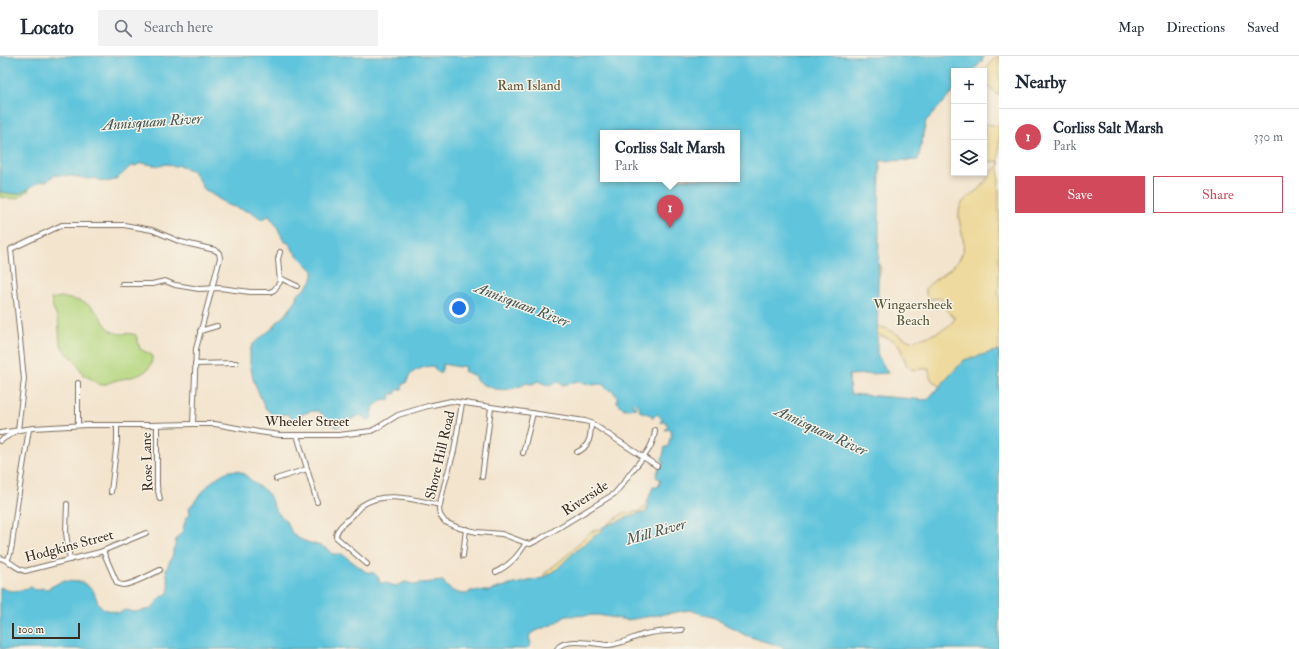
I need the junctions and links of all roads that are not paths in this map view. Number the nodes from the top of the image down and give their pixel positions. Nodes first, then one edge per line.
1 (280, 252) dead end
2 (280, 278) junction
3 (122, 284) dead end
4 (297, 286) dead end
5 (212, 289) junction
6 (217, 326) dead end
7 (200, 331) junction
8 (195, 364) junction
9 (236, 364) dead end
10 (78, 383) dead end
11 (462, 403) junction
12 (490, 408) junction
13 (533, 413) junction
14 (592, 423) junction
15 (193, 424) junction
16 (78, 425) junction
17 (117, 425) junction
18 (157, 425) junction
19 (29, 429) junction
20 (18, 430) junction
21 (655, 430) dead end
22 (0, 433) edge
23 (297, 435) junction
24 (0, 441) edge
25 (577, 452) dead end
26 (523, 453) dead end
27 (644, 457) junction
28 (657, 466) dead end
29 (307, 469) junction
30 (482, 477) dead end
31 (276, 479) dead end
32 (111, 492) dead end
33 (160, 499) dead end
34 (317, 502) dead end
35 (67, 504) dead end
36 (440, 505) junction
37 (466, 529) junction
38 (146, 533) dead end
39 (526, 543) junction
40 (102, 551) junction
41 (463, 556) dead end
42 (0, 558) edge
43 (70, 560) junction
44 (7, 561) junction
45 (367, 564) dead end
46 (160, 570) dead end
47 (496, 572) dead end
48 (682, 630) dead end
49 (607, 647) edge
50 (557, 649) edge

1 - 2 street
2 - 4 street
2 - 5 street
3 - 5 street
5 - 7 street
5 - 20 street
6 - 7 street
7 - 8 street
8 - 9 street
8 - 15 street
10 - 16 street
11 - 12 street, Wheeler Street
11 - 23 street, Wheeler Street
11 - 36 street, Shore Hill Road
12 - 13 street, Wheeler Street
12 - 30 street
13 - 14 street, Wheeler Street
13 - 26 street
14 - 25 street
14 - 27 street, Wheeler Street
15 - 18 street, Wheeler Street
15 - 23 street, Wheeler Street
16 - 17 street, Wheeler Street
16 - 19 street, Wheeler Street
17 - 18 street, Wheeler Street
17 - 32 street
18 - 33 street, Rose Lane
19 - 20 street, Wheeler Street
19 - 44 street
20 - 22 street, Wheeler Street
20 - 24 street
21 - 27 street
23 - 29 street
27 - 28 street, Wheeler Street
27 - 39 street, Riverside
29 - 31 street
29 - 34 street
35 - 43 street
36 - 37 street, Shore Hill Road
36 - 45 street
37 - 39 street, Shore Hill Road
37 - 41 street
38 - 40 street, Hodgkins Street
39 - 47 street
40 - 43 street, Hodgkins Street
40 - 46 street
42 - 44 street, Hodgkins Street
43 - 44 street, Hodgkins Street
48 - 49 street
49 - 50 street

